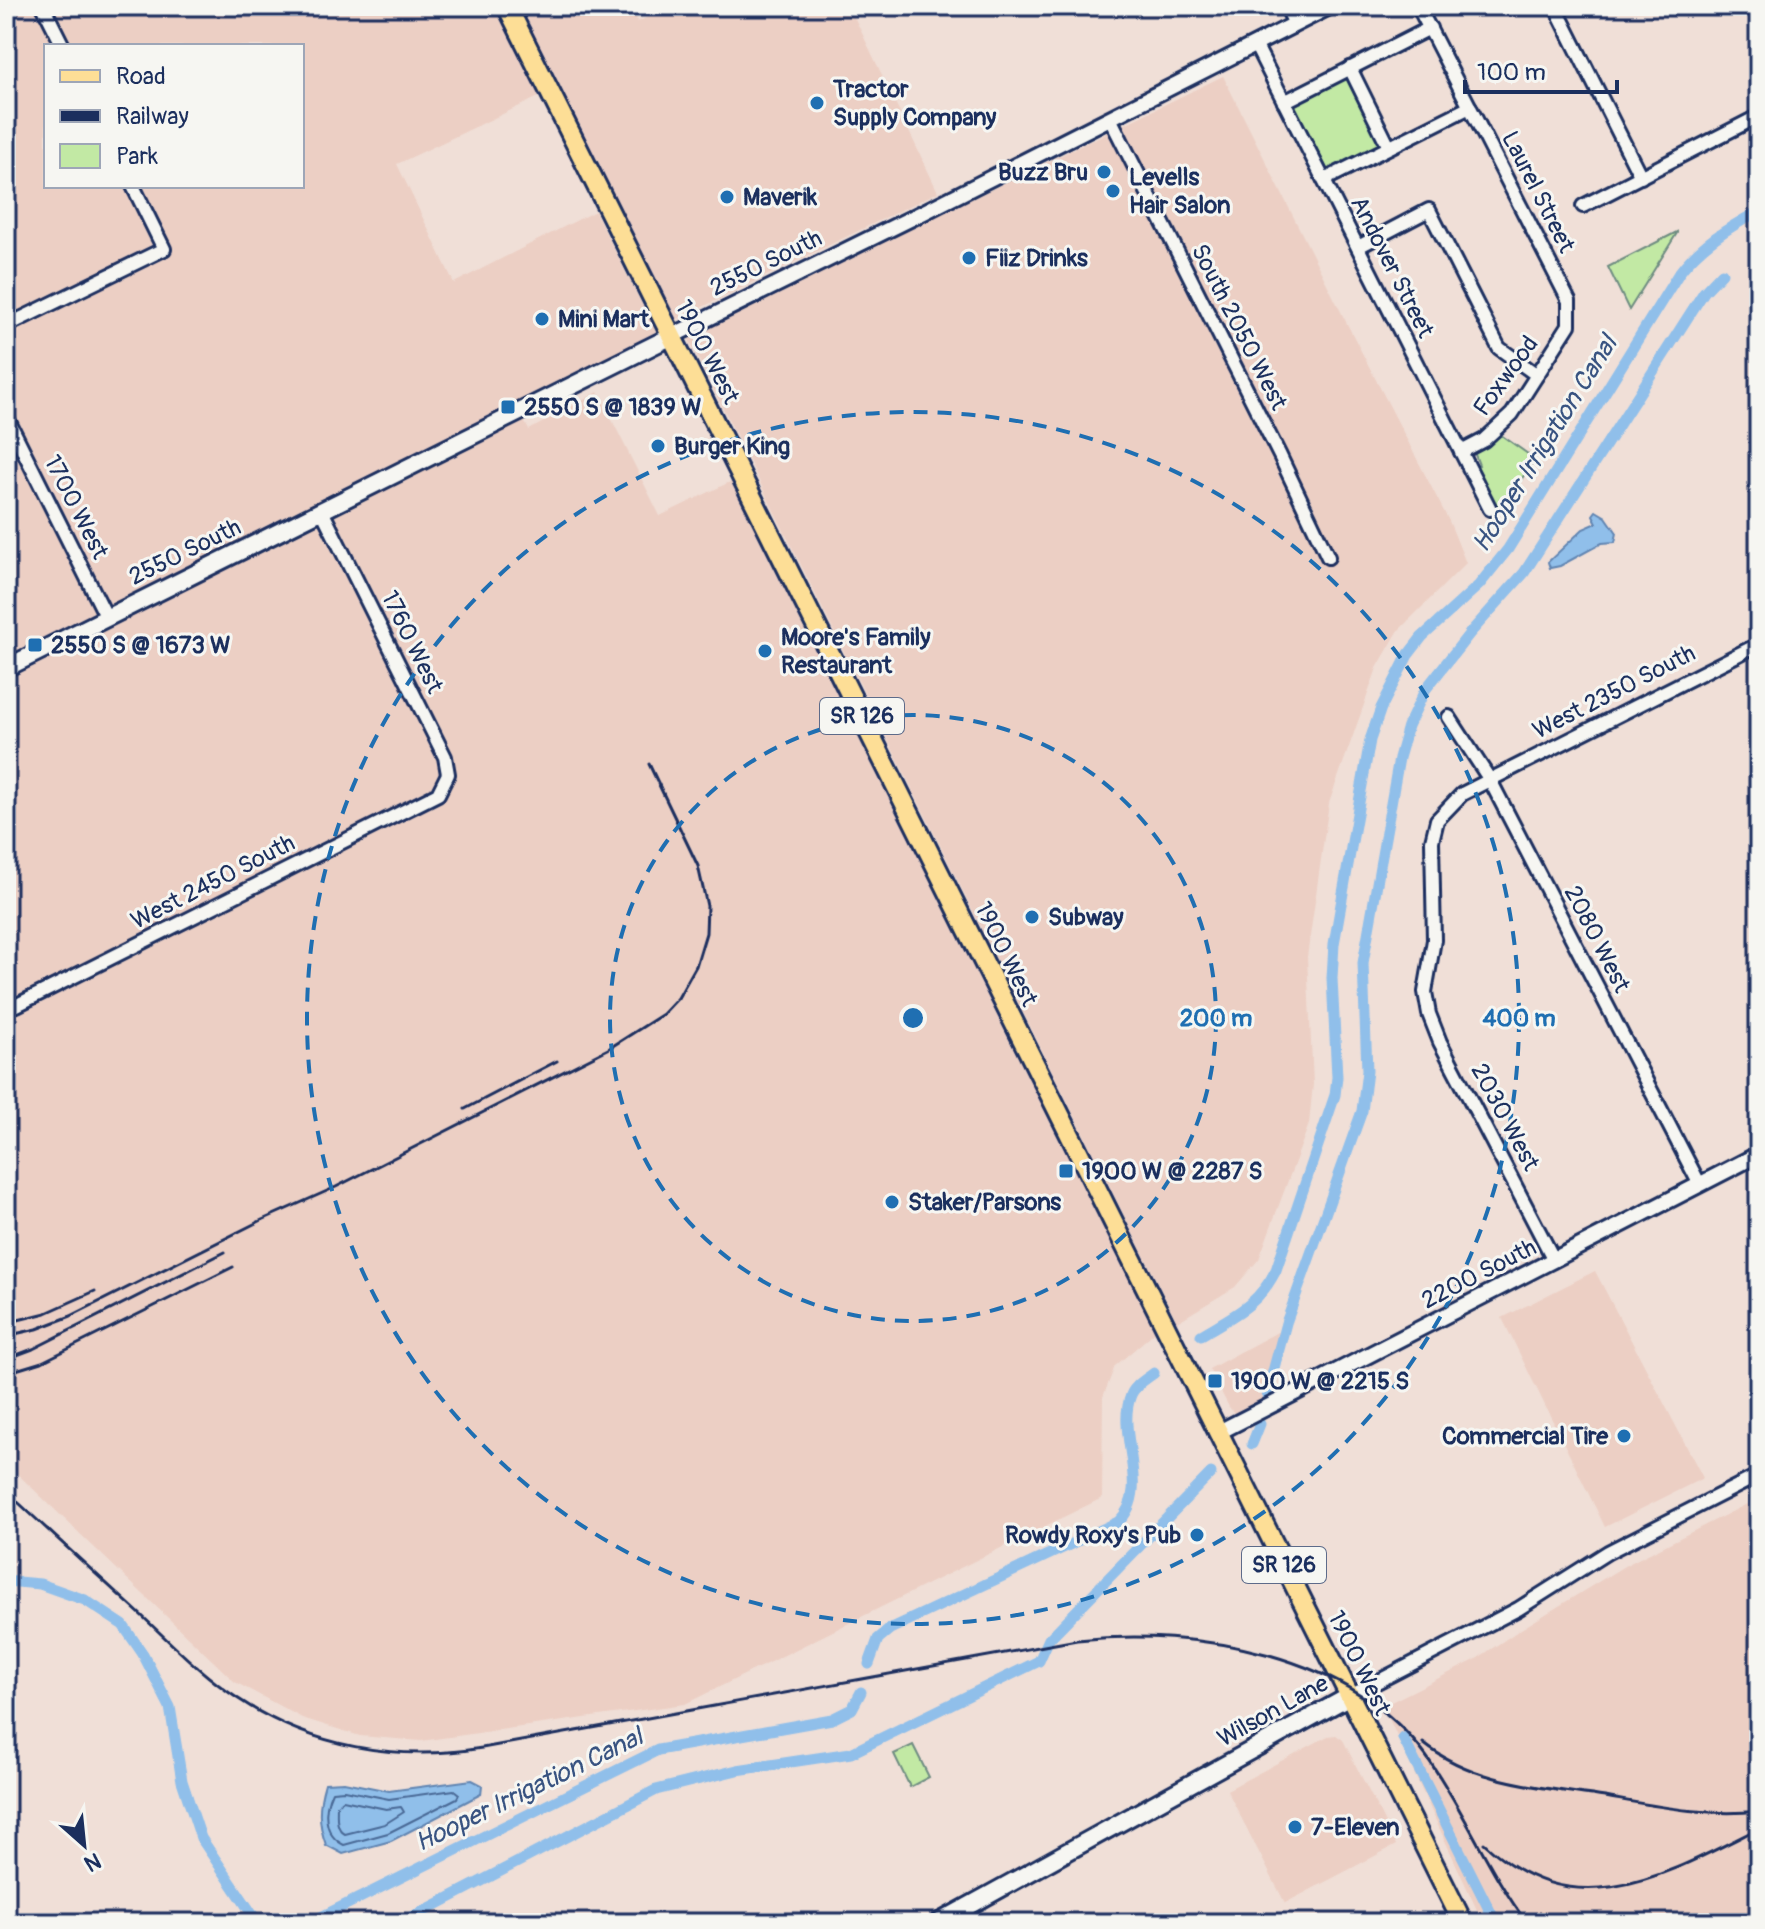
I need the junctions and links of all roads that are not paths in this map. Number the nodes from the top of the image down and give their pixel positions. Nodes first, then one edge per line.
1 (43, 6) edge
2 (507, 6) edge
3 (1286, 6) edge
4 (1331, 6) edge
5 (1418, 6) edge
6 (1555, 6) edge
7 (1295, 24) junction
8 (1430, 28) junction
9 (62, 44) edge
10 (1255, 44) junction
11 (1350, 68) junction
12 (1284, 102) junction
13 (1470, 107) junction
14 (1759, 116) edge
15 (1110, 118) junction
16 (1389, 147) junction
17 (1641, 177) junction
18 (1324, 180) junction
19 (134, 188) edge
20 (1583, 206) dead end
21 (1358, 247) junction
22 (1571, 313) joint
23 (6, 326) edge
24 (672, 336) junction
25 (1537, 375) junction
26 (6, 416) edge
27 (1461, 452) junction
28 (1490, 509) dead end
29 (322, 511) junction
30 (1328, 557) dead end
31 (107, 618) junction
32 (1759, 644) edge
33 (6, 668) edge
34 (1449, 717) dead end
35 (1490, 780) junction
36 (438, 794) joint
37 (6, 1005) edge
38 (1759, 1154) edge
39 (1700, 1185) junction
40 (1554, 1260) junction
41 (1219, 1432) junction
42 (1759, 1475) edge
43 (1348, 1697) junction
44 (938, 1923) edge
45 (1463, 1923) edge

1 - 9 street
2 - 24 main road, 1900 West / SR 126
3 - 7 street
4 - 7 street, 2550 South
5 - 8 street, Laurel Street
6 - 17 street
7 - 10 street, 2550 South
8 - 11 street
8 - 13 street, Laurel Street
10 - 12 street, Andover Street
10 - 15 street, 2550 South
11 - 12 street
11 - 16 street
12 - 18 street, Andover Street
13 - 16 street
13 - 22 street, Laurel Street
14 - 17 street
15 - 24 street, 2550 South
15 - 30 street, South 2050 West
16 - 18 street
17 - 20 street
18 - 21 street, Andover Street
19 - 23 street
21 - 25 street
21 - 27 street, Andover Street
22 - 25 street, Foxwood
24 - 29 main road, 2550 South
24 - 41 main road, 1900 West / SR 126
25 - 27 street, Foxwood
26 - 31 street, 1700 West
27 - 28 street, Andover Street
29 - 31 main road, 2550 South
29 - 36 street, 1760 West
31 - 33 main road, 2550 South
32 - 35 street, West 2350 South
34 - 35 street, 2080 West
35 - 39 street, 2080 West
35 - 40 street, 2030 West
36 - 37 street, West 2450 South
38 - 39 street, 2200 South
39 - 40 street, 2200 South
40 - 41 street, 2200 South
41 - 43 main road, 1900 West / SR 126
42 - 43 street, Wilson Lane
43 - 44 main road, Wilson Lane
43 - 45 main road, 1900 West / SR 126

